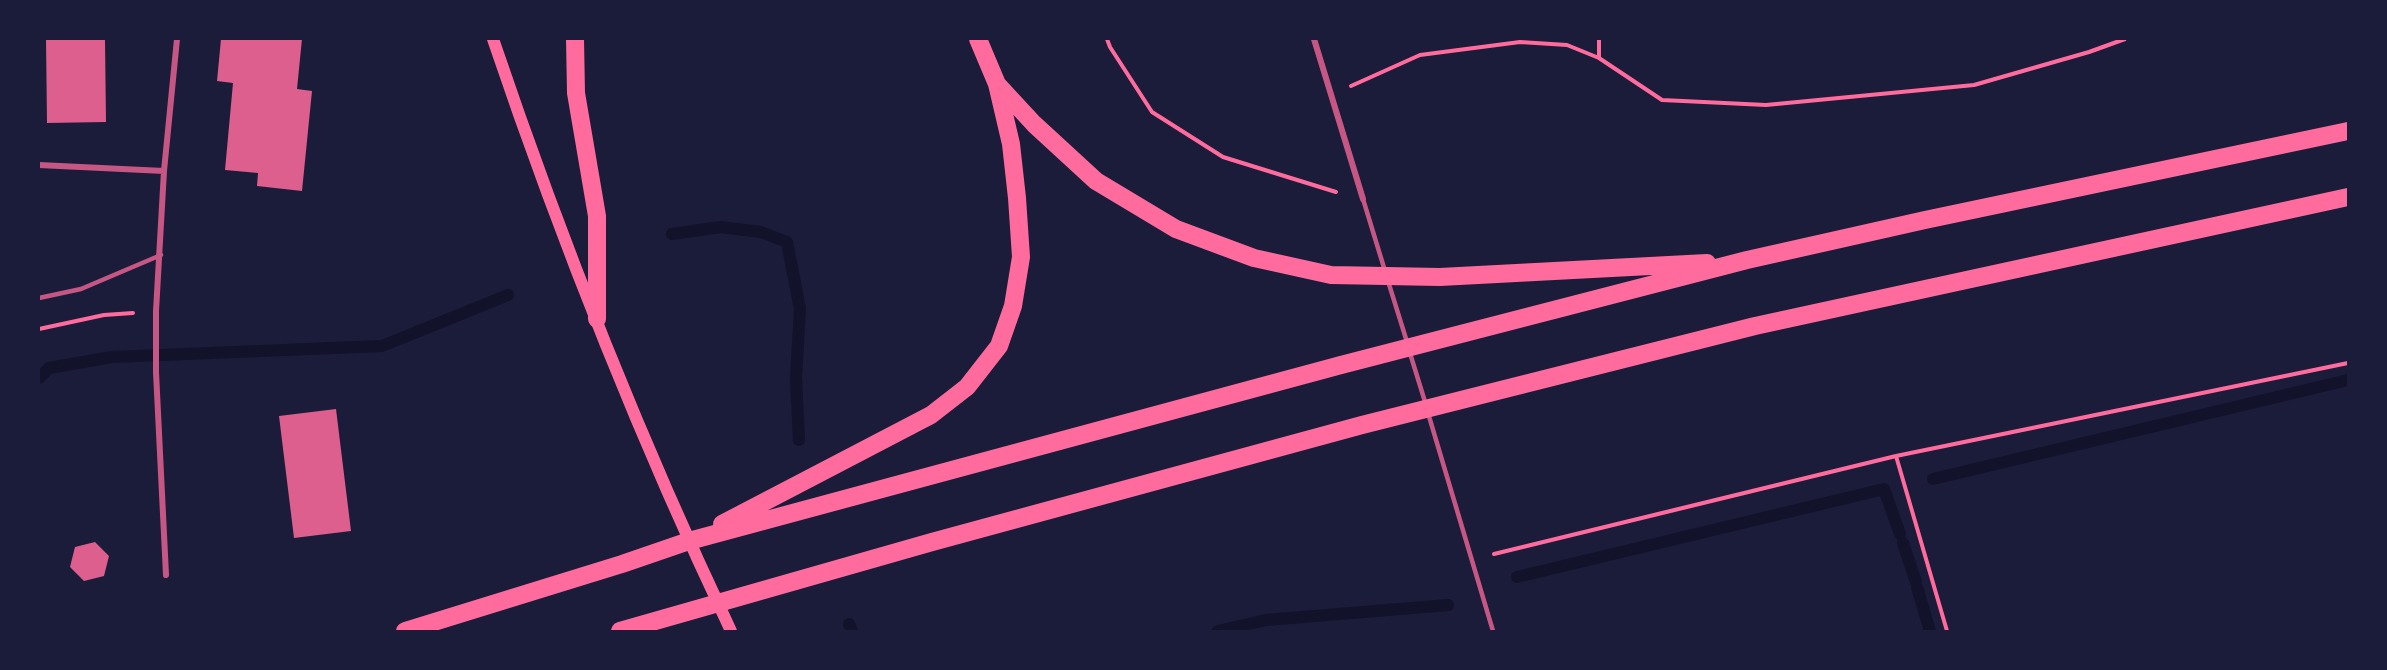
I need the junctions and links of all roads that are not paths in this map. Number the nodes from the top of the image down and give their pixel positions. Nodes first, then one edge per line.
1 (177, 39) edge
2 (493, 39) edge
3 (575, 39) edge
4 (978, 39) edge
5 (1314, 39) edge
6 (997, 84) junction
7 (2348, 131) edge
8 (39, 165) edge
9 (164, 171) junction
10 (2348, 197) edge
11 (1363, 199) joint
12 (161, 255) junction
13 (1748, 261) junction
14 (39, 298) edge
15 (597, 319) junction
16 (689, 541) junction
17 (166, 575) dead end
18 (405, 631) edge
19 (620, 631) edge
20 (731, 631) edge
21 (1493, 631) edge

1 - 9 street
2 - 15 main road
3 - 15 highway
4 - 6 highway
5 - 11 street
6 - 13 highway
6 - 16 highway
7 - 13 highway
8 - 9 street
9 - 12 street
10 - 19 highway
11 - 21 lane
12 - 14 lane
12 - 17 street
13 - 16 highway
15 - 20 main road
16 - 18 highway

